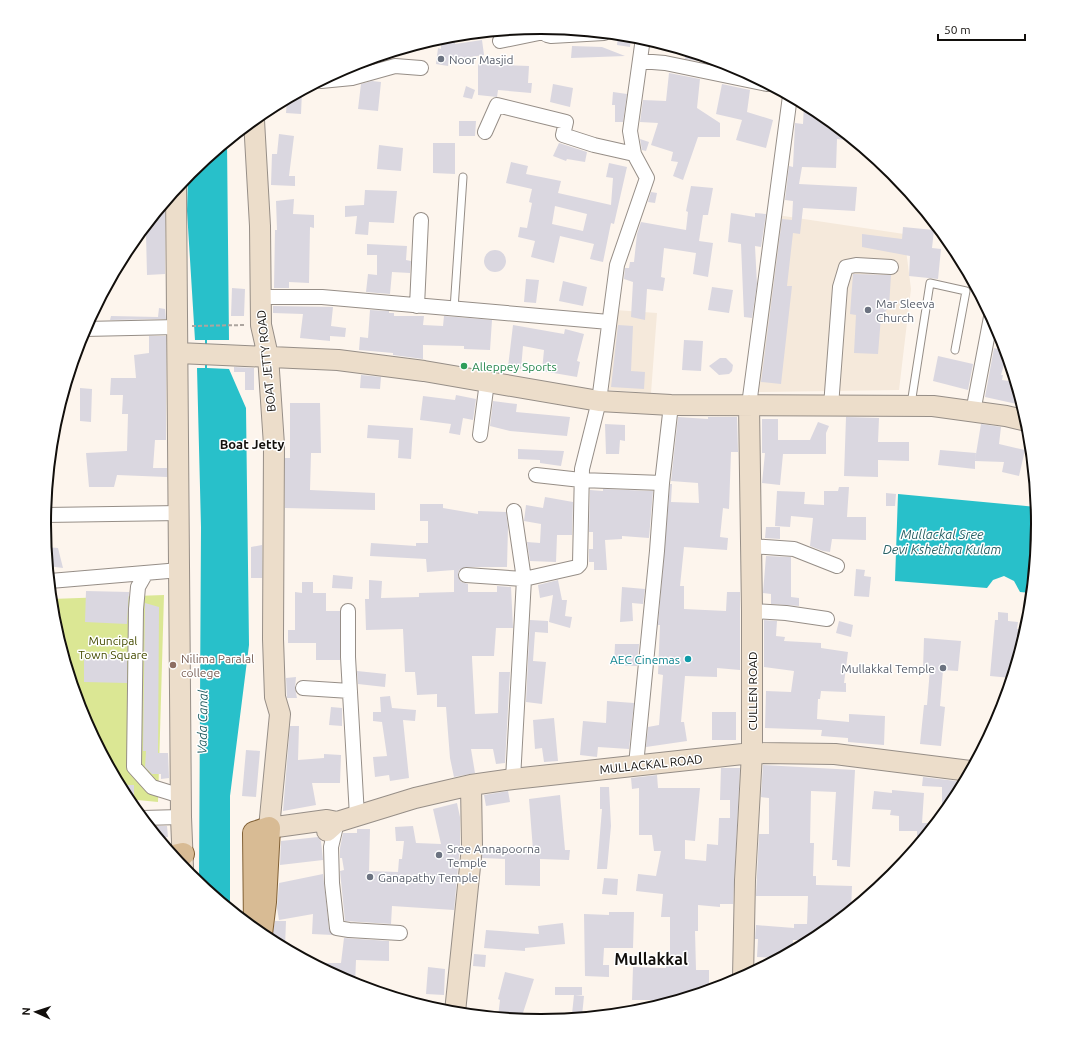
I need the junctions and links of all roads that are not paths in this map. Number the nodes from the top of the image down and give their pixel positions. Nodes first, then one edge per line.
1 (525, 34) edge
2 (546, 34) edge
3 (570, 35) edge
4 (500, 41) dead end
5 (643, 45) edge
6 (640, 61) junction
7 (421, 68) dead end
8 (335, 80) edge
9 (748, 80) edge
10 (789, 102) edge
11 (254, 127) edge
12 (485, 132) dead end
13 (634, 154) junction
14 (463, 176) dead end
15 (176, 197) edge
16 (421, 220) dead end
17 (891, 267) dead end
18 (260, 297) junction
19 (417, 306) junction
20 (454, 309) junction
21 (609, 322) junction
22 (93, 326) edge
23 (989, 326) edge
24 (184, 327) junction
25 (955, 350) dead end
26 (178, 353) junction
27 (268, 356) junction
28 (487, 382) junction
29 (599, 401) junction
30 (671, 405) junction
31 (748, 405) junction
32 (831, 406) junction
33 (911, 406) junction
34 (973, 412) junction
35 (1020, 420) edge
36 (480, 435) dead end
37 (536, 475) dead end
38 (581, 480) junction
39 (662, 483) junction
40 (514, 511) dead end
41 (180, 513) junction
42 (51, 515) edge
43 (751, 546) junction
44 (837, 566) dead end
45 (180, 570) junction
46 (146, 573) junction
47 (466, 575) dead end
48 (524, 579) junction
49 (54, 581) edge
50 (348, 611) dead end
51 (752, 611) junction
52 (827, 619) dead end
53 (303, 688) dead end
54 (350, 691) junction
55 (752, 753) junction
56 (636, 766) junction
57 (964, 770) edge
58 (513, 779) junction
59 (471, 785) junction
60 (181, 796) junction
61 (357, 816) junction
62 (181, 817) junction
63 (149, 818) edge
64 (337, 822) junction
65 (261, 836) junction
66 (180, 854) edge
67 (255, 922) edge
68 (262, 926) edge
69 (400, 933) dead end
70 (743, 970) edge
71 (455, 1006) edge

1 - 4 street
2 - 3 street
5 - 6 street
6 - 9 street
6 - 13 street
7 - 8 street
10 - 31 street
11 - 18 main road, BOAT JETTY ROAD
12 - 13 street
13 - 21 street
14 - 20 lane
15 - 24 main road
16 - 19 street
17 - 32 street
18 - 19 street
18 - 27 main road, BOAT JETTY ROAD
19 - 20 street
20 - 21 street
21 - 29 street
22 - 24 street
23 - 34 street
24 - 26 main road
25 - 33 lane
26 - 27 main road
26 - 41 main road
27 - 28 main road
27 - 65 main road, BOAT JETTY ROAD
28 - 29 main road
28 - 36 street
29 - 30 main road
29 - 38 street
30 - 31 main road
30 - 39 street
31 - 32 main road
31 - 43 main road, CULLEN ROAD
32 - 33 main road
33 - 34 main road
34 - 35 main road
37 - 38 street
38 - 39 street
38 - 48 street
39 - 56 street
40 - 48 street
41 - 42 street
41 - 45 main road
43 - 44 street
43 - 51 main road, CULLEN ROAD
45 - 46 street
45 - 60 main road
46 - 49 street
46 - 60 street
47 - 48 street
48 - 58 street
50 - 54 street
51 - 52 street
51 - 55 main road, CULLEN ROAD
53 - 54 street
54 - 61 street
55 - 56 main road, MULLACKAL ROAD
55 - 57 main road, MULLACKAL ROAD
55 - 70 main road, CULLEN ROAD
56 - 58 main road, MULLACKAL ROAD
58 - 59 main road, MULLACKAL ROAD
59 - 61 main road, MULLACKAL ROAD
59 - 71 main road
60 - 62 main road
61 - 64 main road, MULLACKAL ROAD
62 - 63 street
62 - 66 main road
64 - 65 main road, MULLACKAL ROAD
64 - 69 street
65 - 67 main road
65 - 68 main road

